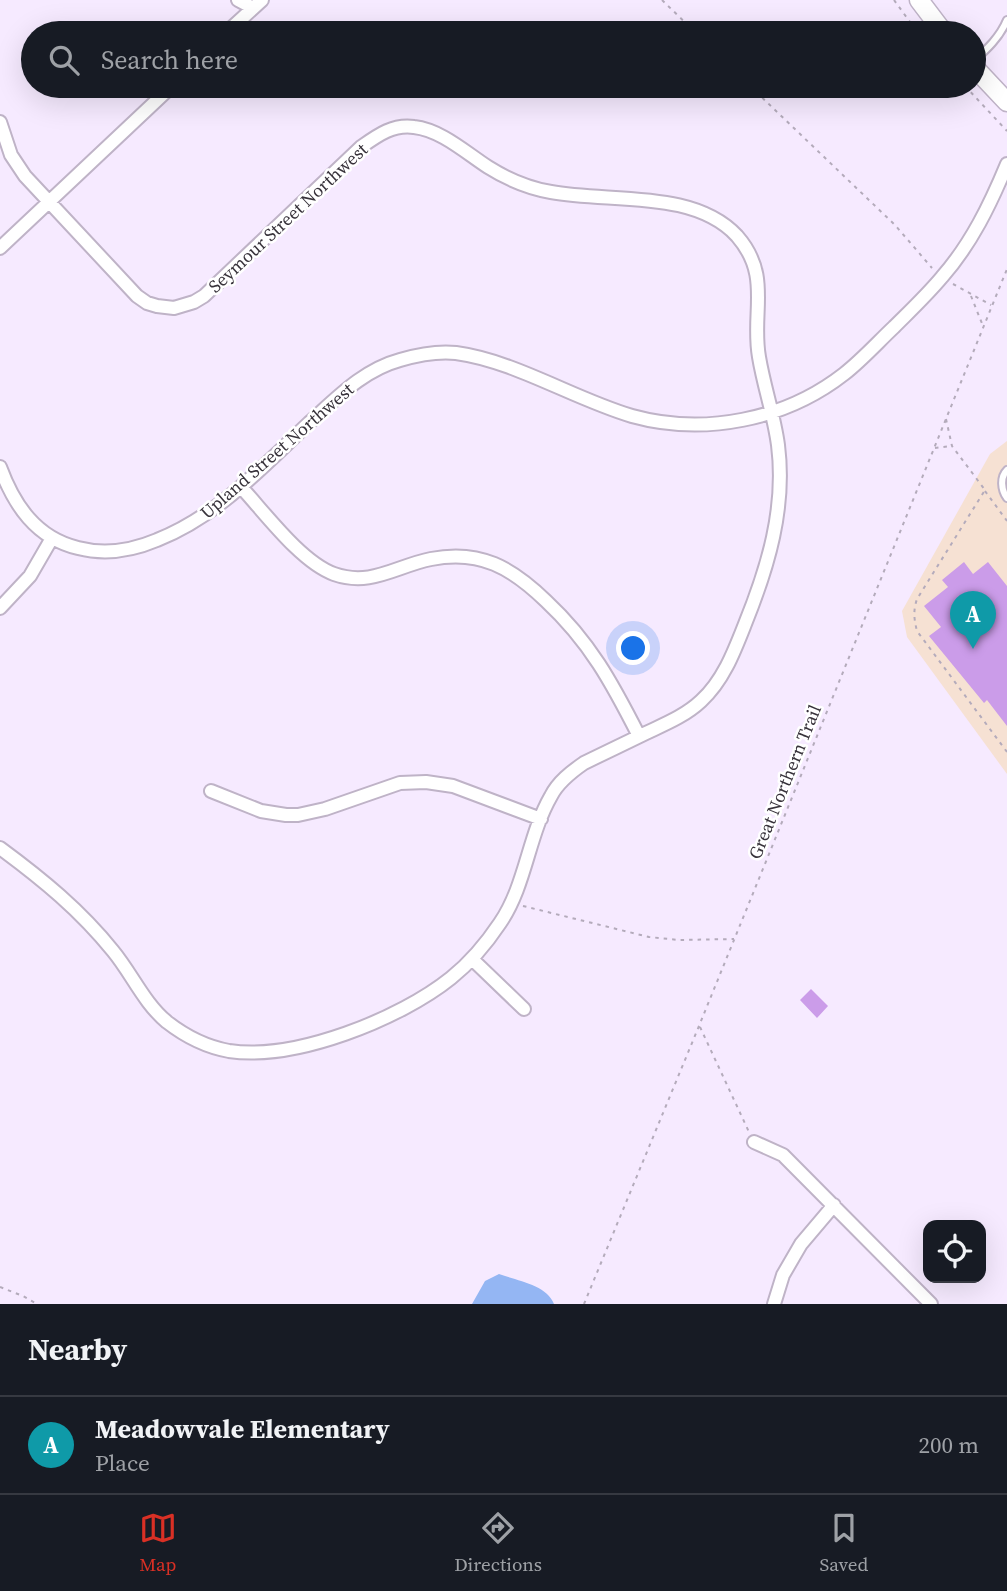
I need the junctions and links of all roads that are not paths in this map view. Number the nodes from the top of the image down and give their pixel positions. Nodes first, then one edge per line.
1 (238, 0) edge
2 (919, 0) edge
3 (257, 4) edge
4 (1007, 20) edge
5 (239, 21) edge
6 (935, 21) edge
7 (986, 50) edge
8 (986, 80) edge
9 (159, 98) edge
10 (1007, 102) edge
11 (0, 122) edge
12 (1007, 164) edge
13 (50, 203) junction
14 (0, 248) edge
15 (773, 412) junction
16 (0, 467) edge
17 (1007, 470) edge
18 (241, 487) junction
19 (1007, 498) edge
20 (52, 538) junction
21 (0, 608) edge
22 (639, 736) junction
23 (211, 791) dead end
24 (541, 819) junction
25 (0, 848) edge
26 (472, 959) junction
27 (524, 1009) dead end
28 (754, 1142) road end
29 (834, 1205) junction
30 (774, 1304) edge
31 (932, 1304) edge

1 - 3 street
2 - 6 street
3 - 5 street
4 - 7 lane
8 - 10 street
9 - 13 street
11 - 13 street, Seymour Street Northwest
12 - 15 street, Upland Street Northwest
13 - 14 street
13 - 15 street, Seymour Street Northwest
15 - 18 street, Upland Street Northwest
15 - 22 street, Seymour Street Northwest
16 - 20 street
17 - 19 lane
18 - 20 street, Upland Street Northwest
18 - 22 street
20 - 21 street
22 - 24 street, Seymour Street Northwest
23 - 24 street
24 - 26 street, Seymour Street Northwest
25 - 26 street, Seymour Street Northwest
26 - 27 street
28 - 29 street
29 - 30 street
29 - 31 street

